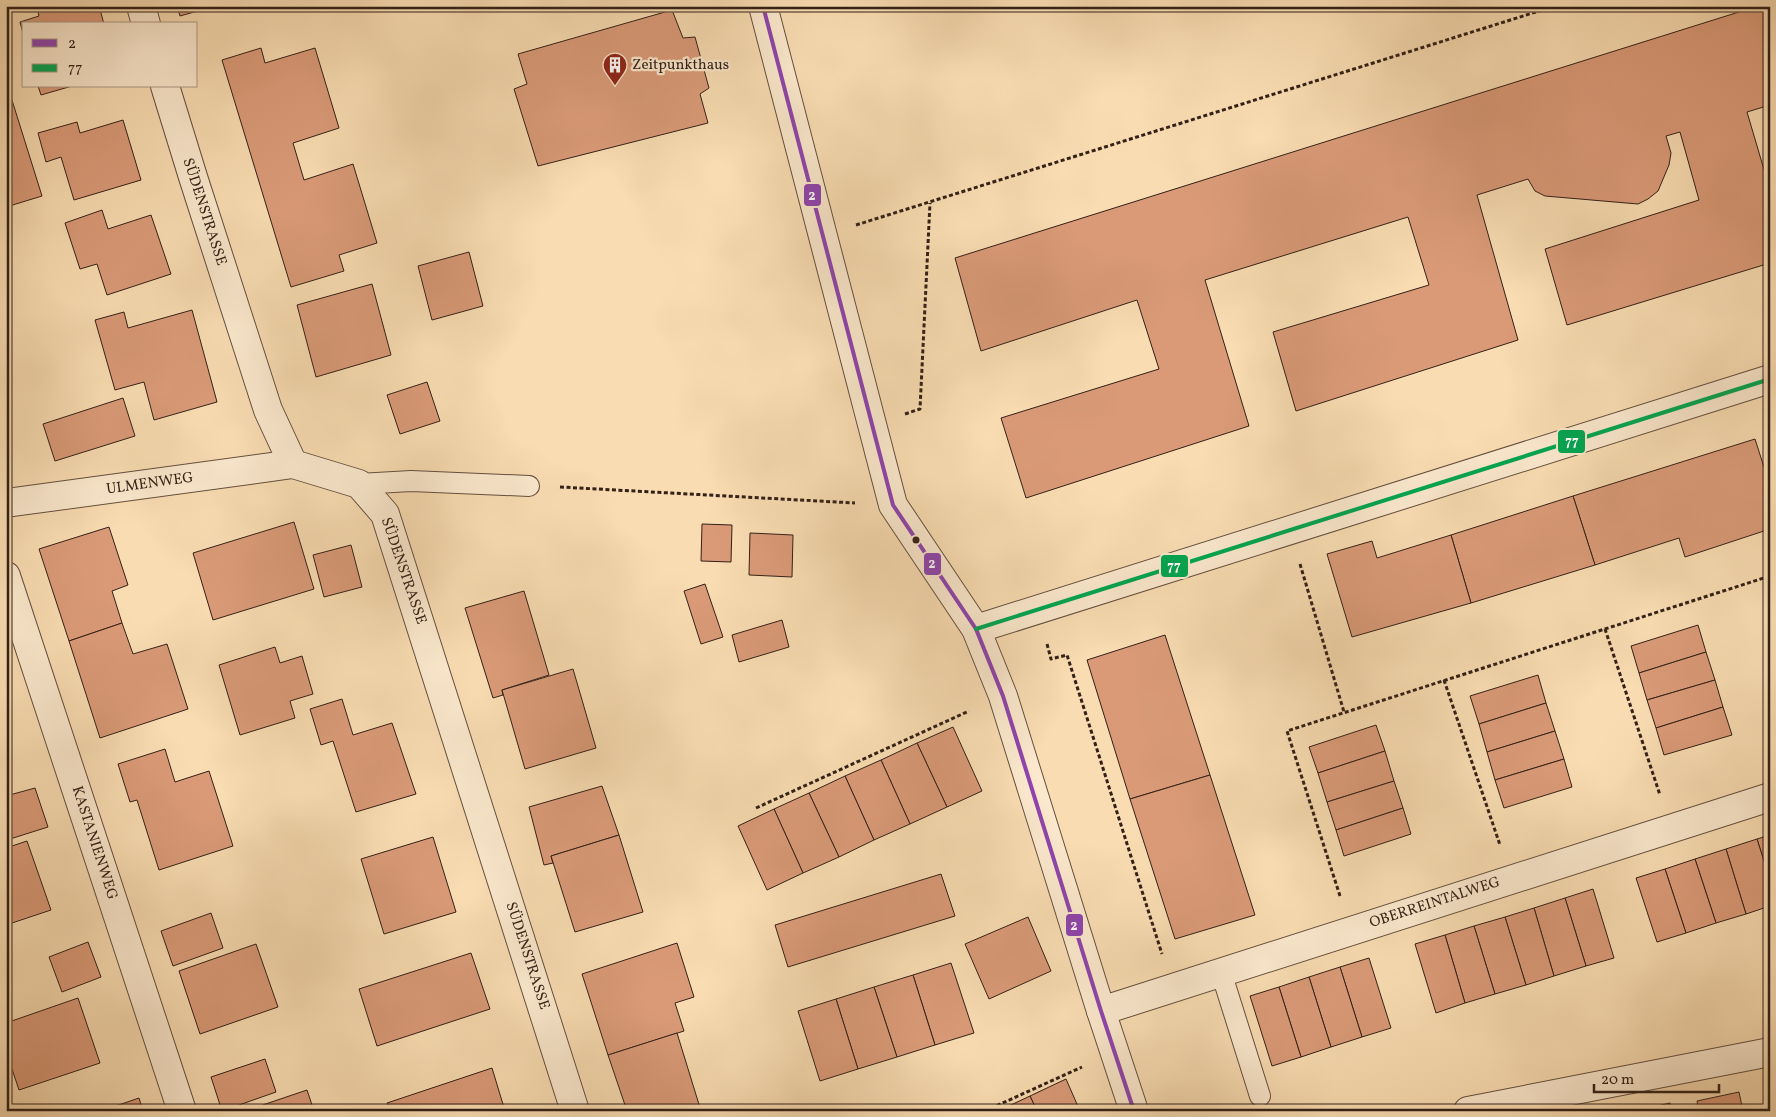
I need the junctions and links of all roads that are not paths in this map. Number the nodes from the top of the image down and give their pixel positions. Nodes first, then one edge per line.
1 (141, 6) edge
2 (763, 6) edge
3 (145, 22) edge
4 (166, 88) edge
5 (1770, 378) edge
6 (293, 464) junction
7 (359, 484) junction
8 (529, 486) road end
9 (6, 503) edge
10 (6, 576) edge
11 (976, 629) junction
12 (1770, 797) edge
13 (1221, 972) junction
14 (1101, 1012) junction
15 (1770, 1052) edge
16 (1260, 1096) dead end
17 (182, 1111) edge
18 (575, 1111) edge
19 (1134, 1111) edge
20 (1468, 1111) edge

1 - 3 street
2 - 11 street
4 - 6 street, SÜDENSTRASSE
5 - 11 street
6 - 7 street
6 - 9 street, ULMENWEG
7 - 8 lane
7 - 18 street, SÜDENSTRASSE
10 - 17 street, KASTANIENWEG
11 - 14 street
12 - 13 street, OBERREINTALWEG
13 - 14 street, OBERREINTALWEG
13 - 16 lane
14 - 19 street
15 - 20 street

